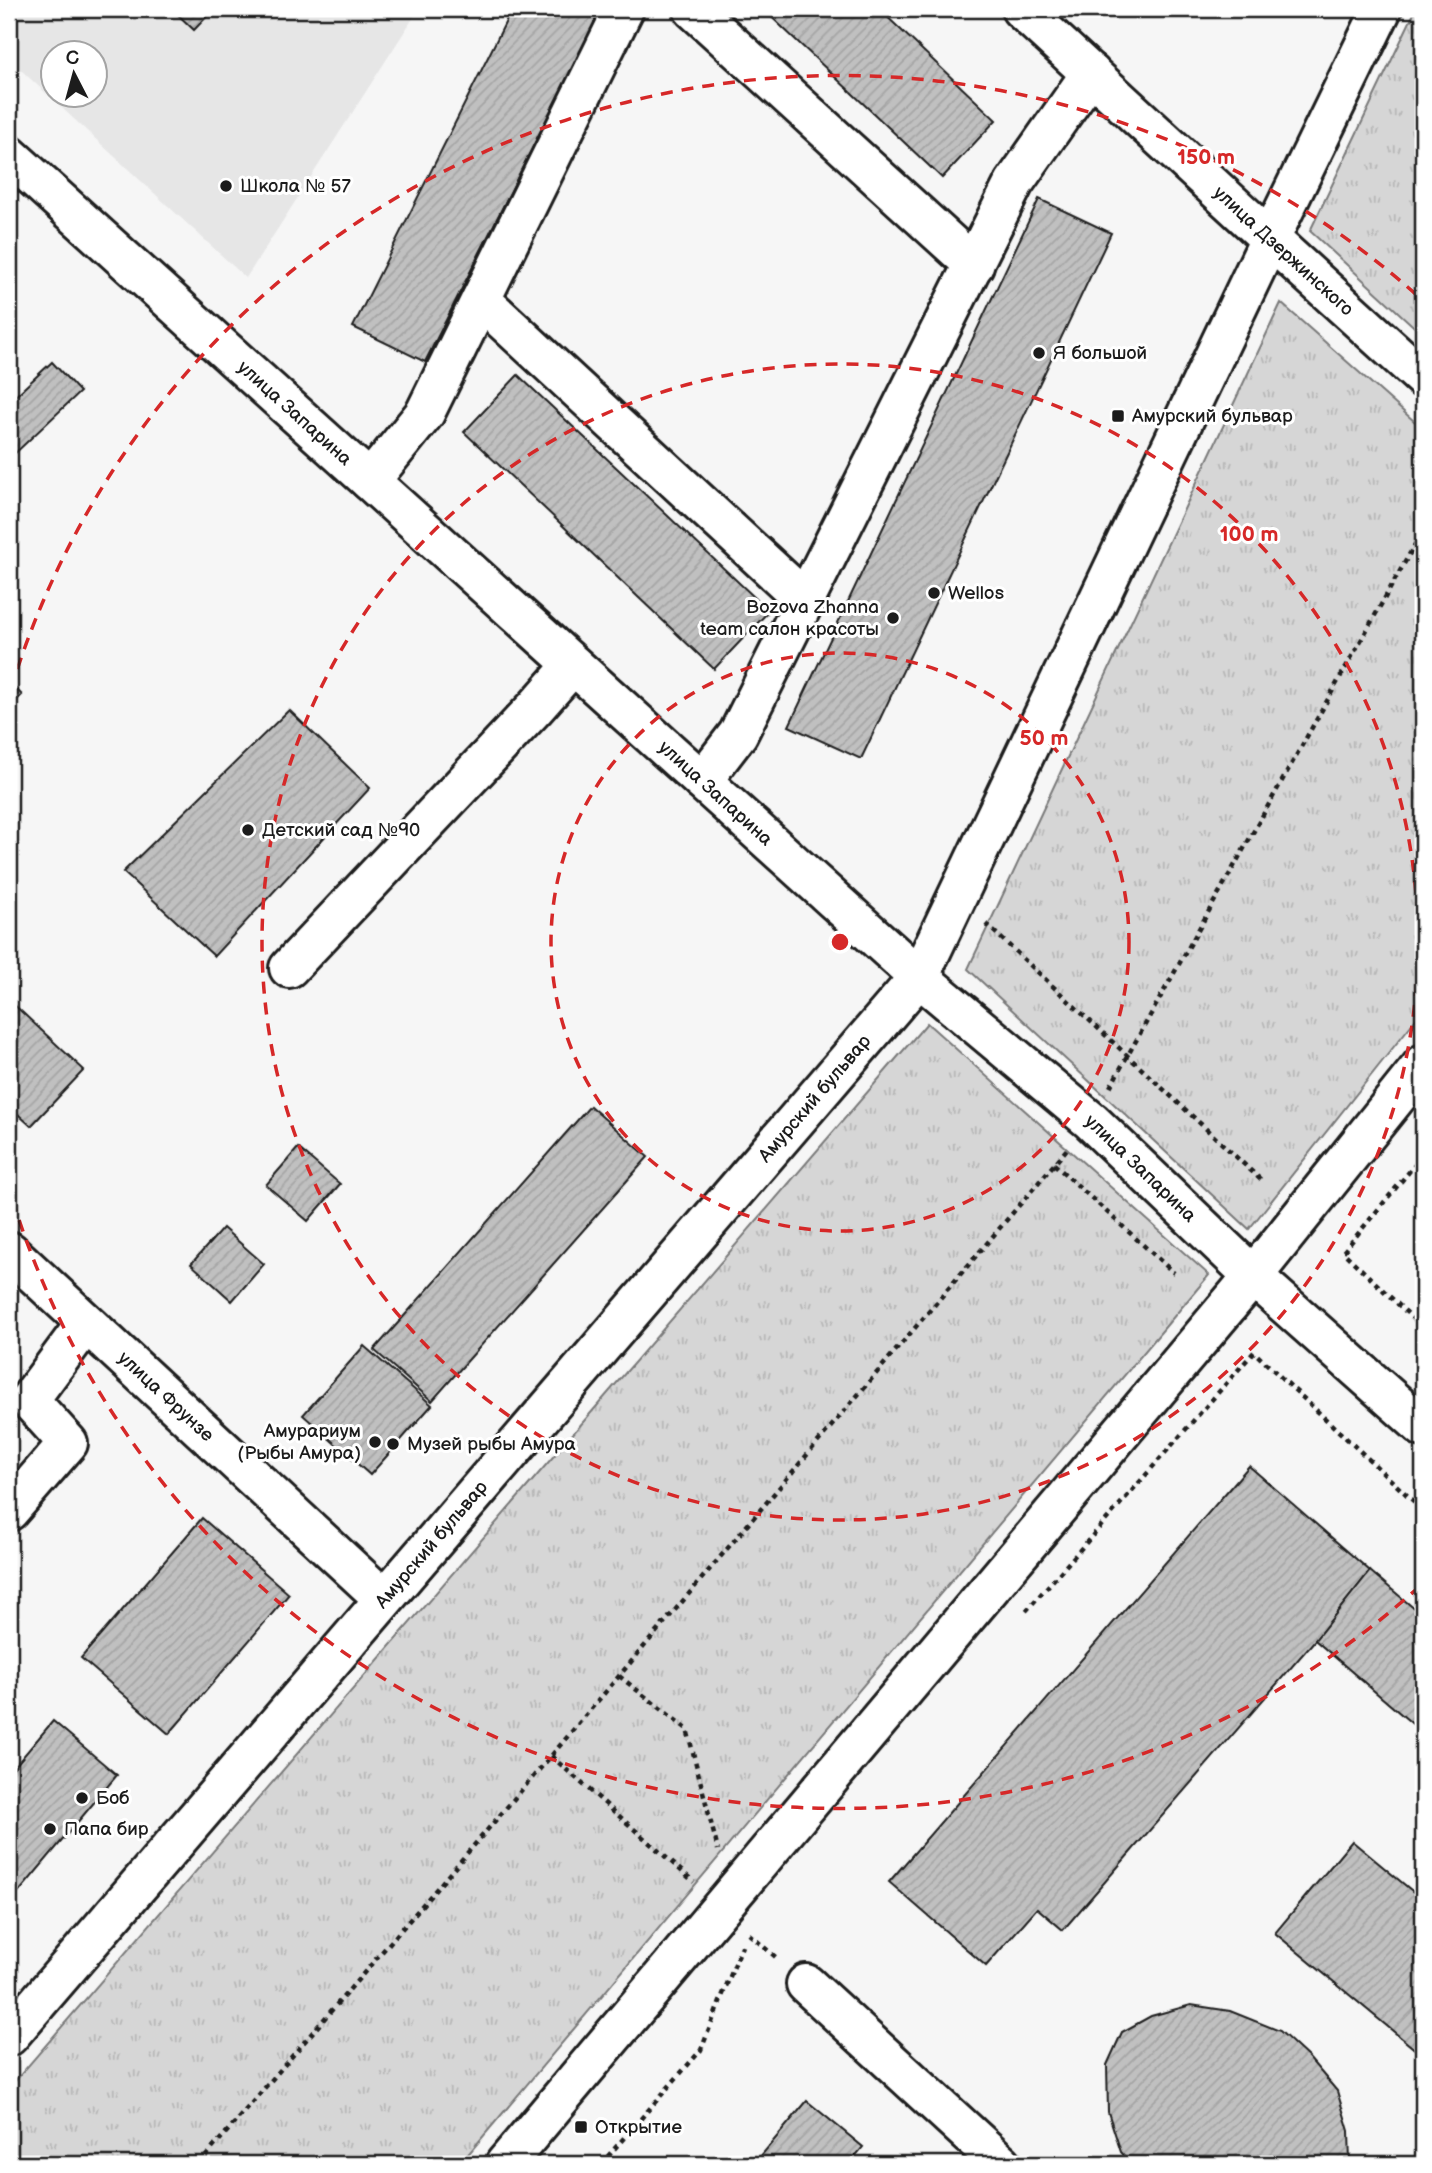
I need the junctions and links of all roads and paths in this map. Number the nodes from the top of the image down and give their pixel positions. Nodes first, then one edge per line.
1 (624, 9) edge
2 (692, 9) edge
3 (1021, 9) edge
4 (1382, 9) edge
5 (1091, 73) junction
6 (9, 155) edge
7 (1270, 239) junction
8 (974, 265) junction
9 (481, 300) junction
10 (1423, 378) edge
11 (370, 481) junction
12 (1423, 530) edge
13 (805, 600) junction
14 (573, 666) junction
15 (702, 781) junction
16 (957, 897) junction
17 (289, 968) dead end
18 (919, 977) junction
19 (1127, 1056) junction
20 (1423, 1064) edge
21 (1091, 1121) junction
22 (1423, 1155) edge
23 (1054, 1164) junction
24 (1261, 1180) dead end
25 (9, 1251) edge
26 (1174, 1273) dead end
27 (1253, 1276) junction
28 (86, 1323) junction
29 (1423, 1328) edge
30 (1423, 1427) edge
31 (1423, 1510) edge
32 (9, 1511) edge
33 (383, 1598) junction
34 (1024, 1614) dead end
35 (619, 1676) junction
36 (551, 1756) junction
37 (720, 1858) dead end
38 (734, 1920) junction
39 (806, 1984) dead end
40 (9, 2036) edge
41 (199, 2164) edge
42 (505, 2164) edge
43 (601, 2164) edge
44 (1002, 2164) edge

1 - 9 street
2 - 8 street
3 - 5 street, улица Дзержинского
4 - 7 street, Амурский бульвар
5 - 7 street, улица Дзержинского
5 - 8 street
6 - 11 street, улица Запарина
7 - 10 street, улица Дзержинского
7 - 16 street, Амурский бульвар
8 - 13 street
9 - 11 street
9 - 13 street
11 - 14 street, улица Запарина
12 - 19 path
13 - 15 street
14 - 15 street, улица Запарина
14 - 17 street
15 - 18 street, улица Запарина
16 - 18 street, Амурский бульвар
16 - 19 path
18 - 21 street, улица Запарина
18 - 33 street, Амурский бульвар
19 - 21 path
19 - 24 path
20 - 27 street
21 - 23 path
21 - 27 street, улица Запарина
22 - 29 path
23 - 26 path
23 - 35 path
25 - 28 street, улица Фрунзе
27 - 30 street, улица Запарина
27 - 38 street
28 - 32 street
28 - 33 street, улица Фрунзе
31 - 34 path
33 - 40 street, Амурский бульвар
35 - 36 path
35 - 37 path
36 - 38 path
36 - 41 path
38 - 42 street
38 - 43 path
39 - 44 street

